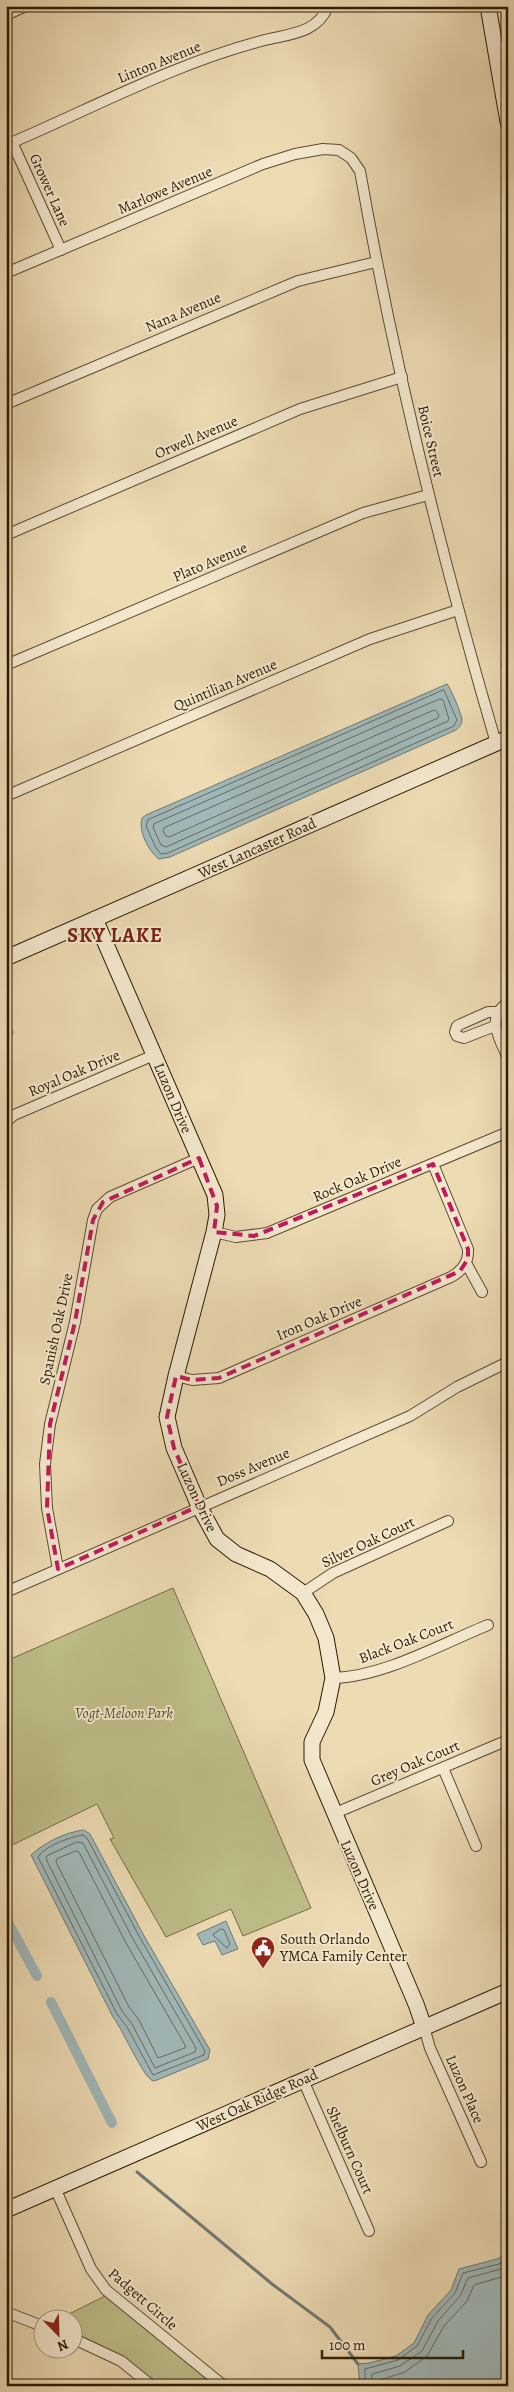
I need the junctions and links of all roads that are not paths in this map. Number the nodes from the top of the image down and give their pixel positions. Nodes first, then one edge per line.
1 (26, 6) edge
2 (488, 6) edge
3 (326, 11) edge
4 (6, 15) edge
5 (508, 122) edge
6 (9, 143) edge
7 (339, 150) joint
8 (61, 250) junction
9 (376, 262) junction
10 (6, 274) edge
11 (402, 377) junction
12 (6, 404) edge
13 (428, 495) junction
14 (6, 535) edge
15 (458, 610) junction
16 (6, 665) edge
17 (502, 741) edge
18 (6, 796) edge
19 (95, 919) junction
20 (6, 958) edge
21 (508, 1003) edge
22 (498, 1012) junction
23 (495, 1026) junction
24 (154, 1055) junction
25 (508, 1058) edge
26 (6, 1122) edge
27 (508, 1132) edge
28 (199, 1158) junction
29 (432, 1164) junction
30 (214, 1232) junction
31 (466, 1263) junction
32 (482, 1292) dead end
33 (508, 1362) edge
34 (176, 1376) junction
35 (199, 1506) junction
36 (448, 1521) dead end
37 (58, 1569) junction
38 (6, 1592) edge
39 (303, 1593) junction
40 (488, 1625) dead end
41 (333, 1678) junction
42 (508, 1740) edge
43 (443, 1768) junction
44 (333, 1814) junction
45 (476, 1846) dead end
46 (508, 1991) edge
47 (424, 2027) junction
48 (303, 2080) junction
49 (481, 2162) dead end
50 (55, 2188) junction
51 (6, 2210) edge
52 (370, 2232) dead end
53 (6, 2312) edge
54 (32, 2322) edge
55 (82, 2343) edge
56 (152, 2386) edge
57 (224, 2386) edge

1 - 4 street
2 - 5 street
3 - 6 street, Linton Avenue
6 - 8 street, Grower Lane
7 - 8 street, Marlowe Avenue
7 - 9 street, Boice Street
8 - 10 street, Marlowe Avenue
9 - 11 street, Boice Street
9 - 12 street, Nana Avenue
11 - 13 street, Boice Street
11 - 14 street, Orwell Avenue
13 - 15 street, Boice Street
13 - 16 street, Plato Avenue
15 - 17 street, Boice Street
15 - 18 street, Quintilian Avenue
17 - 19 street, West Lancaster Road
19 - 20 street, West Lancaster Road
19 - 24 street, Luzon Drive
21 - 22 street
22 - 23 street
22 - 23 street
23 - 25 street
24 - 26 street, Royal Oak Drive
24 - 28 street, Luzon Drive
27 - 29 street, Rock Oak Drive
28 - 30 street, Luzon Drive
28 - 37 street, Spanish Oak Drive
29 - 30 street, Rock Oak Drive
29 - 31 street
30 - 34 street, Luzon Drive
31 - 32 street
31 - 34 street, Iron Oak Drive
33 - 35 street, Doss Avenue
34 - 35 street, Luzon Drive
35 - 37 street, Doss Avenue
35 - 39 street, Luzon Drive
36 - 39 street, Silver Oak Court
37 - 38 street, Doss Avenue
39 - 41 street, Luzon Drive
40 - 41 street, Black Oak Court
41 - 44 street, Luzon Drive
42 - 43 street, Grey Oak Court
43 - 44 street, Grey Oak Court
43 - 45 street
44 - 47 street, Luzon Drive
46 - 47 street, West Oak Ridge Road
47 - 48 street, West Oak Ridge Road
47 - 49 street, Luzon Place
48 - 50 street, West Oak Ridge Road
48 - 52 street, Shelburn Court
50 - 51 street, West Oak Ridge Road
50 - 57 street, Padgett Circle
53 - 54 street
55 - 56 street

